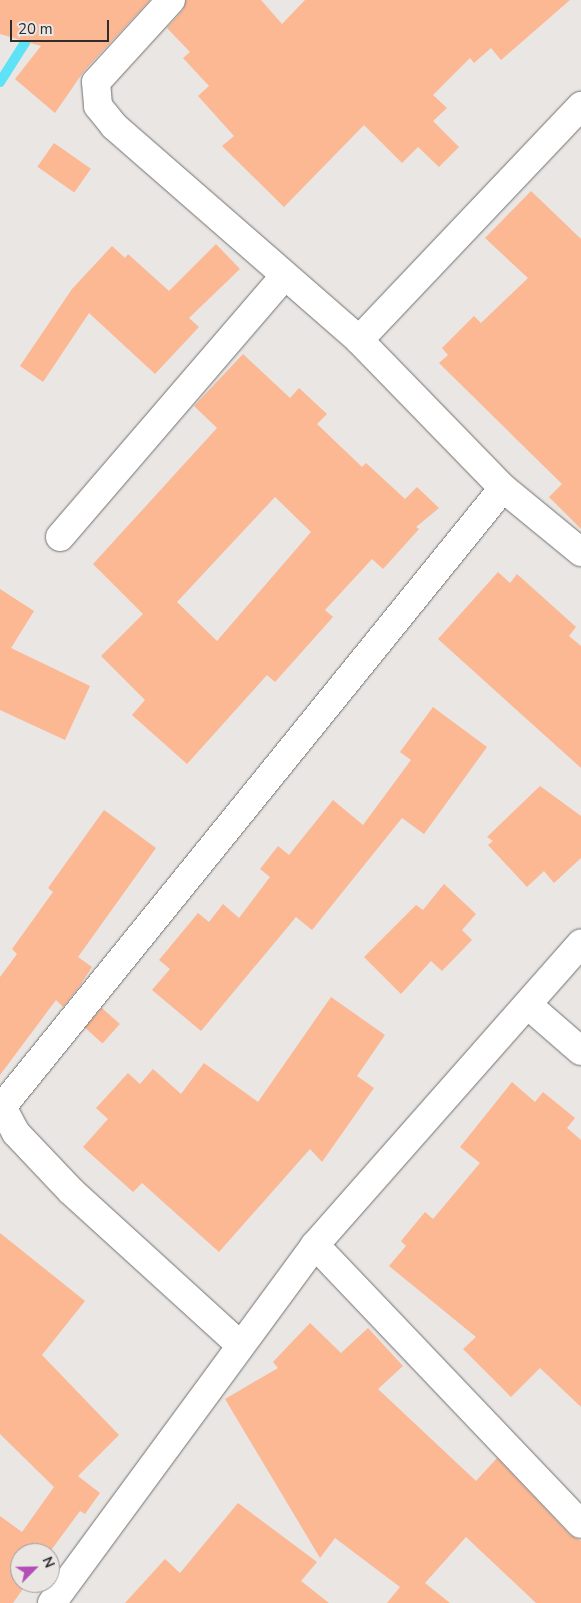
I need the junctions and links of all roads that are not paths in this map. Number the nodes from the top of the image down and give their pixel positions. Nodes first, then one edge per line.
1 (171, 0) edge
2 (581, 106) edge
3 (284, 277) junction
4 (358, 340) junction
5 (503, 488) junction
6 (60, 537) dead end
7 (581, 552) edge
8 (581, 943) edge
9 (528, 1005) junction
10 (581, 1052) edge
11 (315, 1245) junction
12 (239, 1344) junction
13 (581, 1524) edge
14 (52, 1603) edge

1 - 3 street
2 - 4 street
3 - 4 street
3 - 6 street
4 - 5 street
5 - 7 street
5 - 12 street
8 - 9 street
9 - 10 street
9 - 11 street
11 - 12 street
11 - 13 street
12 - 14 street

